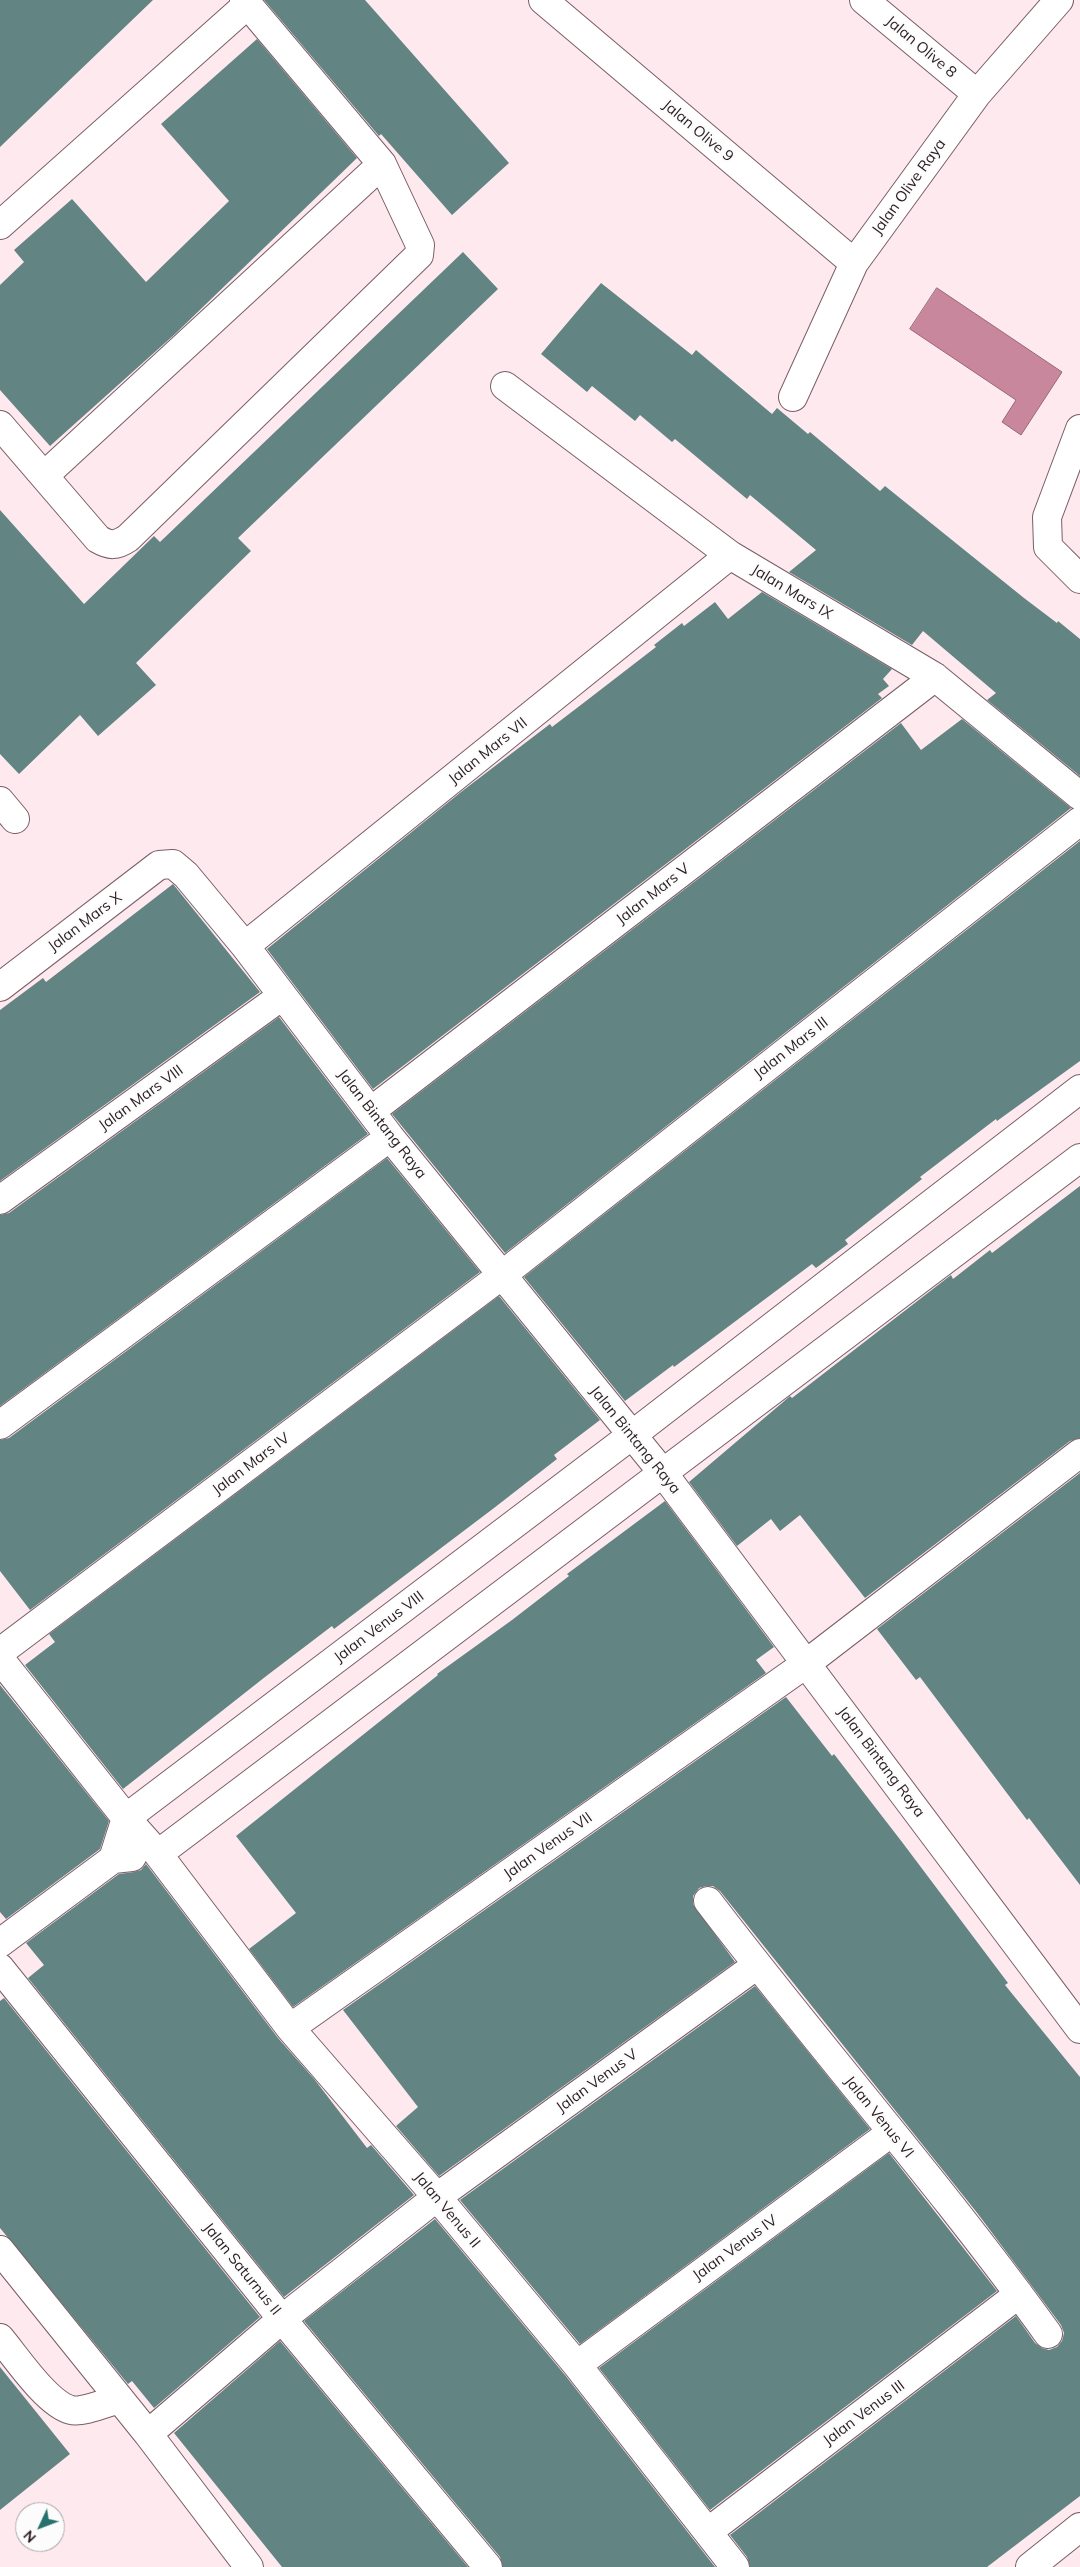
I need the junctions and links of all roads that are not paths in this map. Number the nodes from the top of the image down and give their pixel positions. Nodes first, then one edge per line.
1 (543, 0) edge
2 (864, 0) edge
3 (1059, 0) edge
4 (246, 2) edge
5 (977, 94) junction
6 (382, 164) junction
7 (0, 225) edge
8 (854, 263) junction
9 (505, 386) dead end
10 (793, 397) dead end
11 (0, 425) edge
12 (1080, 429) edge
13 (45, 475) junction
14 (730, 555) junction
15 (1072, 572) edge
16 (935, 677) junction
17 (1080, 796) edge
18 (1080, 821) edge
19 (173, 864) joint
20 (246, 946) junction
21 (0, 987) edge
22 (282, 996) junction
23 (1080, 1089) edge
24 (371, 1111) junction
25 (390, 1137) junction
26 (1080, 1158) edge
27 (0, 1200) edge
28 (502, 1275) junction
29 (0, 1425) edge
30 (632, 1435) junction
31 (1080, 1452) edge
32 (663, 1473) junction
33 (0, 1652) edge
34 (0, 1659) edge
35 (807, 1663) junction
36 (126, 1818) junction
37 (158, 1854) junction
38 (113, 1859) junction
39 (708, 1902) dead end
40 (3, 1935) edge
41 (756, 1965) junction
42 (0, 1968) edge
43 (290, 2028) junction
44 (1080, 2028) edge
45 (892, 2132) junction
46 (437, 2198) junction
47 (0, 2250) edge
48 (1019, 2294) junction
49 (282, 2319) junction
50 (1048, 2334) dead end
51 (0, 2338) edge
52 (577, 2365) junction
53 (120, 2399) junction
54 (148, 2434) junction
55 (1080, 2527) edge
56 (709, 2531) junction
57 (248, 2567) edge
58 (488, 2567) edge
59 (735, 2567) edge
60 (1030, 2567) edge

1 - 8 street, Jalan Olive 9
2 - 5 street, Jalan Olive 8
3 - 5 street, Jalan Olive Raya
4 - 6 street
4 - 7 street
5 - 8 street, Jalan Olive Raya
6 - 13 street
6 - 13 street
8 - 10 street, Jalan Olive Raya
9 - 14 street, Jalan Mars IX
11 - 13 street
12 - 15 street
14 - 16 street, Jalan Mars IX
14 - 20 street, Jalan Mars VII
16 - 17 street, Jalan Mars IX
16 - 24 street, Jalan Mars V
18 - 28 street, Jalan Mars III
19 - 20 street, Jalan Bintang Raya
19 - 21 street, Jalan Mars X
20 - 22 street, Jalan Bintang Raya
22 - 24 street, Jalan Bintang Raya
22 - 27 street, Jalan Mars VIII
23 - 30 street, Jalan Venus VIII
24 - 25 street, Jalan Bintang Raya
25 - 28 street, Jalan Bintang Raya
25 - 29 street
26 - 32 street
28 - 30 street, Jalan Bintang Raya
28 - 33 street, Jalan Mars IV
30 - 32 street, Jalan Bintang Raya
30 - 36 street, Jalan Venus VIII
31 - 35 street, Jalan Venus VII
32 - 35 street, Jalan Bintang Raya
32 - 37 street
34 - 36 street, Jalan Venus II
35 - 43 street, Jalan Venus VII
35 - 44 street, Jalan Bintang Raya
36 - 37 street, Jalan Venus II
36 - 38 street
37 - 38 street
37 - 43 street, Jalan Venus II
38 - 40 street
39 - 41 street, Jalan Venus VI
41 - 45 street, Jalan Venus VI
41 - 46 street, Jalan Venus V
42 - 49 street, Jalan Saturnus II
43 - 46 street, Jalan Venus II
45 - 48 street, Jalan Venus VI
45 - 52 street, Jalan Venus IV
46 - 49 street, Jalan Venus V
46 - 52 street, Jalan Venus II
47 - 53 street
48 - 50 street, Jalan Venus VI
48 - 56 street, Jalan Venus III
49 - 54 street, Jalan Venus V
49 - 58 street, Jalan Saturnus II
51 - 53 street
52 - 56 street, Jalan Venus II
53 - 54 street
54 - 57 street
55 - 60 street
56 - 59 street, Jalan Venus II

